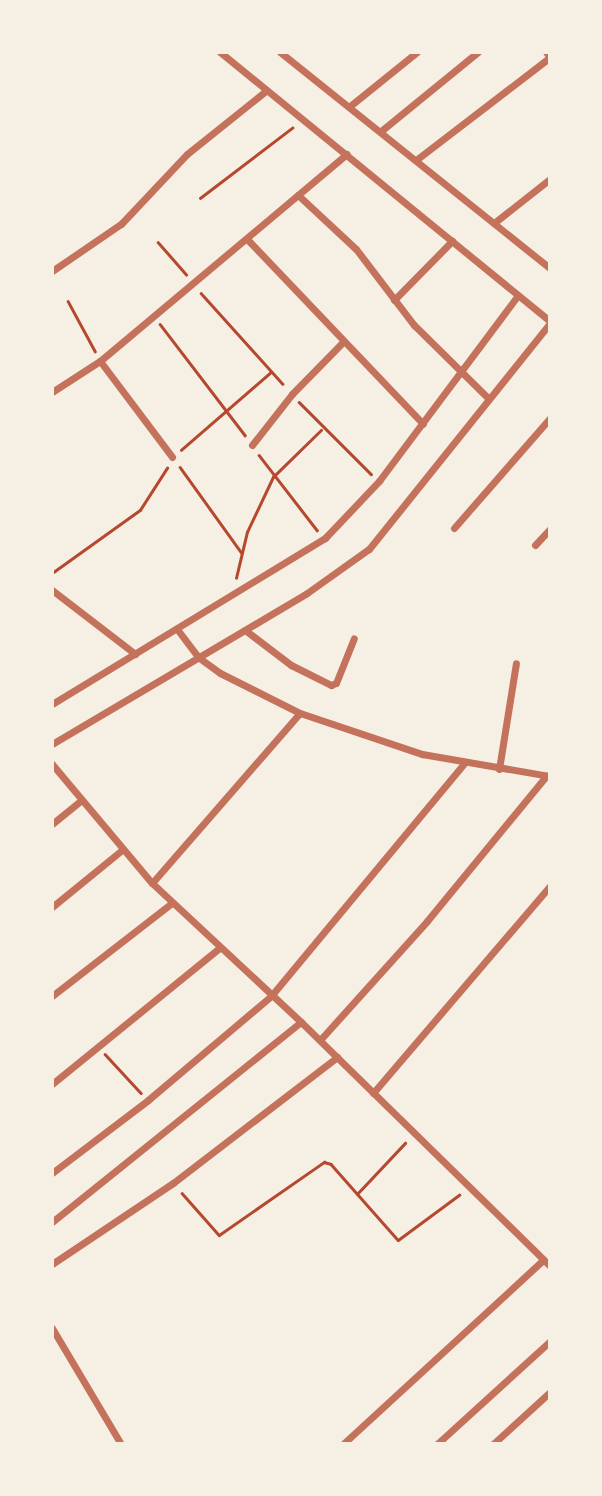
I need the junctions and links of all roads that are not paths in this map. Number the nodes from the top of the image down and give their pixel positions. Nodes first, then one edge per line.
1 (220, 52) edge
2 (417, 52) edge
3 (478, 52) edge
4 (546, 52) edge
5 (285, 54) edge
6 (267, 90) junction
7 (350, 106) junction
8 (381, 131) junction
9 (347, 153) junction
10 (416, 160) junction
11 (550, 179) edge
12 (298, 195) junction
13 (494, 223) junction
14 (247, 239) junction
15 (452, 241) junction
16 (550, 268) edge
17 (52, 271) edge
18 (518, 295) junction
19 (394, 300) junction
20 (550, 322) edge
21 (342, 343) junction
22 (100, 361) junction
23 (463, 373) junction
24 (52, 392) edge
25 (489, 400) junction
26 (550, 418) edge
27 (423, 424) junction
28 (252, 445) road end
29 (172, 457) road end
30 (454, 528) dead end
31 (550, 529) edge
32 (535, 545) dead end
33 (53, 590) edge
34 (177, 629) junction
35 (245, 630) junction
36 (354, 638) dead end
37 (135, 654) junction
38 (198, 657) junction
39 (516, 663) dead end
40 (52, 690) edge
41 (56, 702) edge
42 (300, 713) junction
43 (52, 744) edge
44 (464, 762) junction
45 (52, 764) edge
46 (499, 769) junction
47 (548, 776) edge
48 (80, 801) junction
49 (52, 824) edge
50 (122, 850) junction
51 (152, 883) junction
52 (550, 886) edge
53 (172, 902) junction
54 (52, 907) edge
55 (218, 949) junction
56 (52, 996) edge
57 (271, 996) junction
58 (301, 1022) junction
59 (320, 1041) junction
60 (337, 1057) junction
61 (52, 1084) edge
62 (373, 1093) junction
63 (52, 1173) edge
64 (52, 1222) edge
65 (543, 1260) junction
66 (52, 1264) edge
67 (550, 1266) edge
68 (52, 1328) edge
69 (550, 1341) edge
70 (550, 1392) edge
71 (121, 1444) edge
72 (343, 1444) edge
73 (437, 1444) edge
74 (493, 1444) edge

1 - 6 street
2 - 7 street
3 - 8 street
4 - 10 street
5 - 7 street
6 - 9 street
6 - 17 street
7 - 8 street
8 - 10 street
9 - 12 street
9 - 15 street
10 - 13 street
11 - 13 street
12 - 14 street
12 - 19 street
13 - 16 street
14 - 21 street
14 - 22 street
15 - 18 street
15 - 19 street
18 - 20 street
18 - 23 street
19 - 23 street
20 - 25 street
21 - 27 street
21 - 28 street
22 - 24 street
22 - 29 street
23 - 25 street
23 - 27 street
25 - 35 street
26 - 30 street
27 - 34 street
31 - 32 street
33 - 37 street
34 - 37 street
34 - 38 street
35 - 36 street
35 - 38 street
37 - 41 street
38 - 42 street
38 - 43 street
39 - 46 street
40 - 41 street
42 - 44 street
42 - 51 street
44 - 46 street
44 - 57 street
45 - 48 street
46 - 47 street
47 - 59 street
48 - 49 street
48 - 50 street
50 - 51 street
50 - 54 street
51 - 53 street
52 - 62 street
53 - 55 street
53 - 56 street
55 - 57 street
55 - 61 street
57 - 58 street
57 - 63 street
58 - 59 street
58 - 64 street
59 - 60 street
60 - 62 street
60 - 66 street
62 - 65 street
65 - 67 street
65 - 72 street
68 - 71 street
69 - 73 street
70 - 74 street

